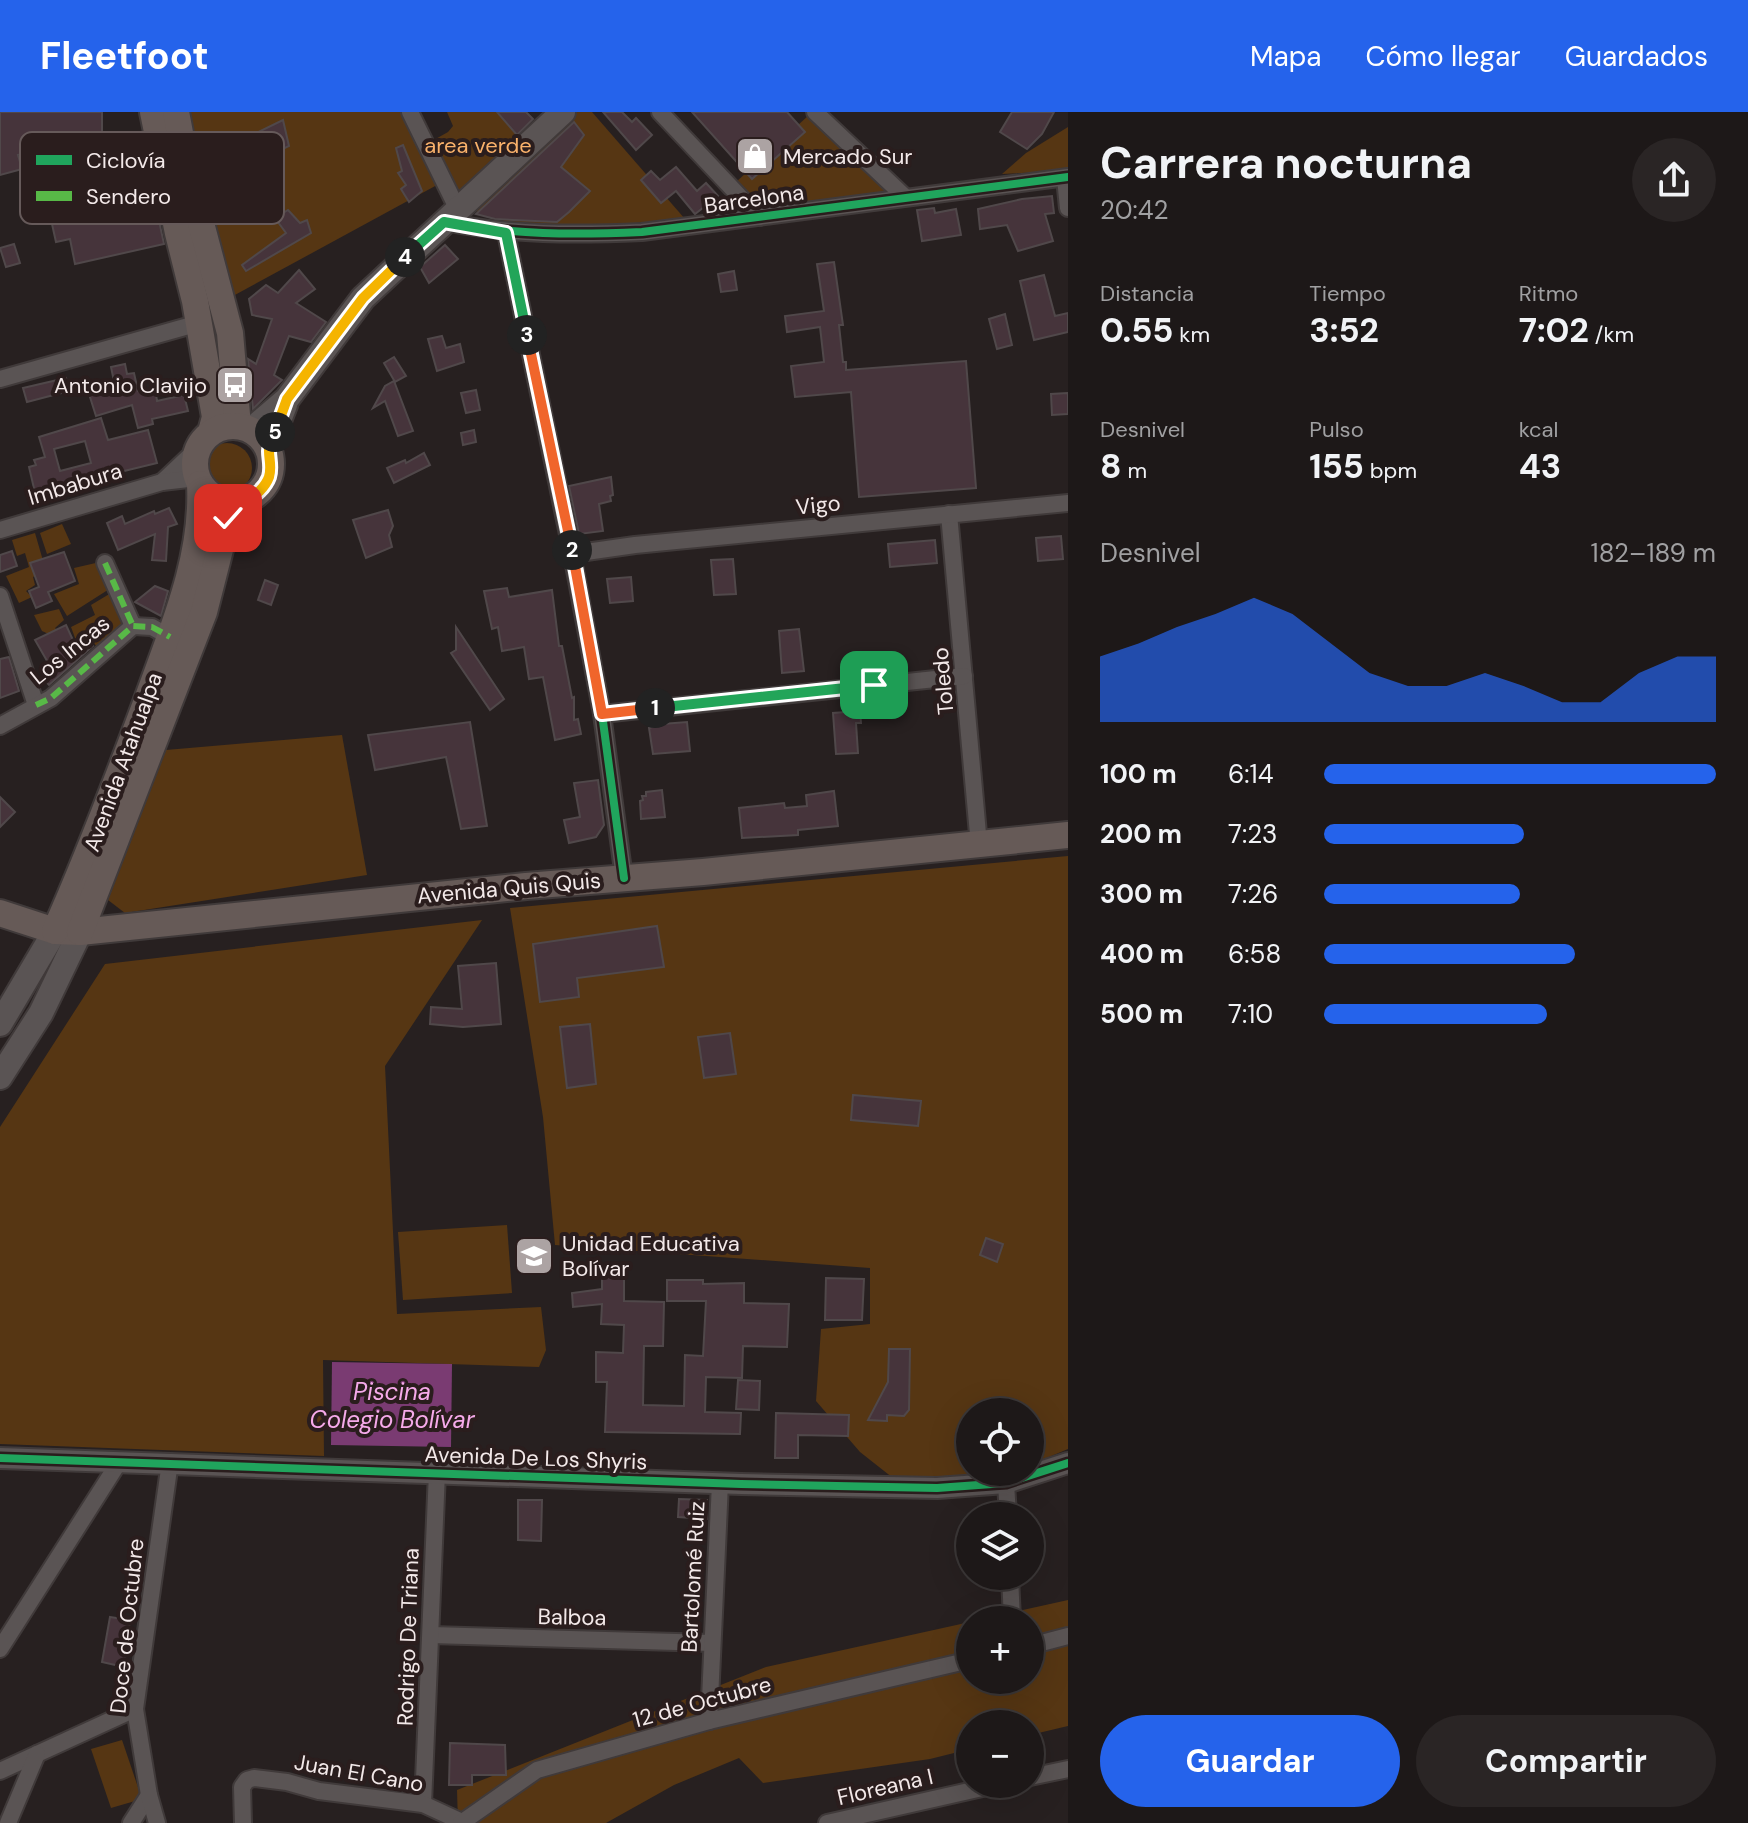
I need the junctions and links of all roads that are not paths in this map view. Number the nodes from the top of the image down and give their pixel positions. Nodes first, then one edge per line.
1 (153, 112) edge
2 (176, 112) edge
3 (410, 112) edge
4 (563, 112) edge
5 (660, 112) edge
6 (815, 112) edge
7 (157, 132) edge
8 (180, 132) edge
9 (1066, 178) edge
10 (905, 197) junction
11 (1068, 208) edge
12 (451, 216) junction
13 (759, 217) junction
14 (177, 224) edge
15 (200, 224) edge
16 (506, 233) junction
17 (199, 323) junction
18 (0, 379) edge
19 (252, 435) junction
20 (204, 440) junction
21 (198, 481) junction
22 (162, 482) junction
23 (245, 500) junction
24 (1068, 503) edge
25 (949, 514) junction
26 (0, 530) edge
27 (572, 554) junction
28 (105, 563) dead end
29 (0, 596) edge
30 (133, 626) junction
31 (170, 637) junction
32 (964, 676) junction
33 (36, 705) junction
34 (602, 714) junction
35 (0, 726) edge
36 (1068, 835) edge
37 (979, 845) junction
38 (624, 878) junction
39 (0, 913) edge
40 (68, 932) junction
41 (0, 1024) edge
42 (0, 1077) edge
43 (0, 1458) edge
44 (119, 1462) junction
45 (170, 1462) junction
46 (1068, 1463) edge
47 (1044, 1471) edge
48 (437, 1472) junction
49 (720, 1483) junction
50 (965, 1486) edge
51 (431, 1635) junction
52 (1068, 1636) edge
53 (1044, 1642) edge
54 (712, 1643) junction
55 (0, 1649) edge
56 (956, 1663) edge
57 (135, 1709) junction
58 (709, 1721) junction
59 (37, 1754) junction
60 (1068, 1769) edge
61 (0, 1771) edge
62 (1044, 1774) edge
63 (956, 1794) edge
64 (149, 1795) junction
65 (423, 1804) junction
66 (461, 1822) edge
67 (8, 1823) edge
68 (131, 1823) edge
69 (157, 1823) edge
70 (243, 1823) edge
71 (827, 1823) edge

1 - 7 main road
2 - 8 main road
3 - 12 street
4 - 12 main road
5 - 13 street
6 - 10 street
9 - 10 street, Barcelona
9 - 11 street
10 - 13 street, Barcelona
12 - 16 street, Barcelona
12 - 19 main road
13 - 16 street, Barcelona
14 - 17 main road
15 - 19 main road
16 - 27 street
17 - 18 street
17 - 20 main road
19 - 20 main road
19 - 23 main road
20 - 21 main road
20 - 22 street, Imbabura
21 - 22 street, Imbabura
21 - 23 main road
21 - 31 main road, Avenida Atahualpa
22 - 26 street, Imbabura
23 - 40 main road
24 - 25 street, Vigo
25 - 27 street, Vigo
25 - 32 street, Toledo
27 - 34 street
28 - 30 street
29 - 33 street
30 - 31 street, Los Incas
30 - 33 street, Los Incas
31 - 40 main road, Avenida Atahualpa
32 - 34 street
32 - 37 street, Toledo
33 - 35 street, Los Incas
34 - 38 street
36 - 37 main road, Avenida Quis Quis
37 - 38 main road, Avenida Quis Quis
38 - 40 main road, Avenida Quis Quis
39 - 40 main road, Avenida Quis Quis
40 - 41 main road, Avenida Atahualpa
40 - 42 main road, Avenida Atahualpa
43 - 44 street, Avenida De Los Shyris
44 - 45 street, Avenida De Los Shyris
44 - 55 street
45 - 48 street, Avenida De Los Shyris
45 - 57 street, Doce de Octubre
46 - 47 street, Avenida De Los Shyris
48 - 49 street, Avenida De Los Shyris
48 - 51 street, Rodrigo De Triana
49 - 50 street, Avenida De Los Shyris
49 - 54 street, Bartolomé Ruiz
51 - 54 street, Balboa
51 - 65 street, Rodrigo De Triana
52 - 53 street
54 - 58 street, Bartolomé Ruiz
56 - 58 street, 12 de Octubre
57 - 59 street
57 - 64 street, Doce de Octubre
58 - 66 street, 12 de Octubre
59 - 61 street
59 - 67 street
60 - 62 street
63 - 71 street, Floreana I
64 - 68 street
64 - 69 street
65 - 66 street, Juan El Cano
65 - 70 street, Juan El Cano

